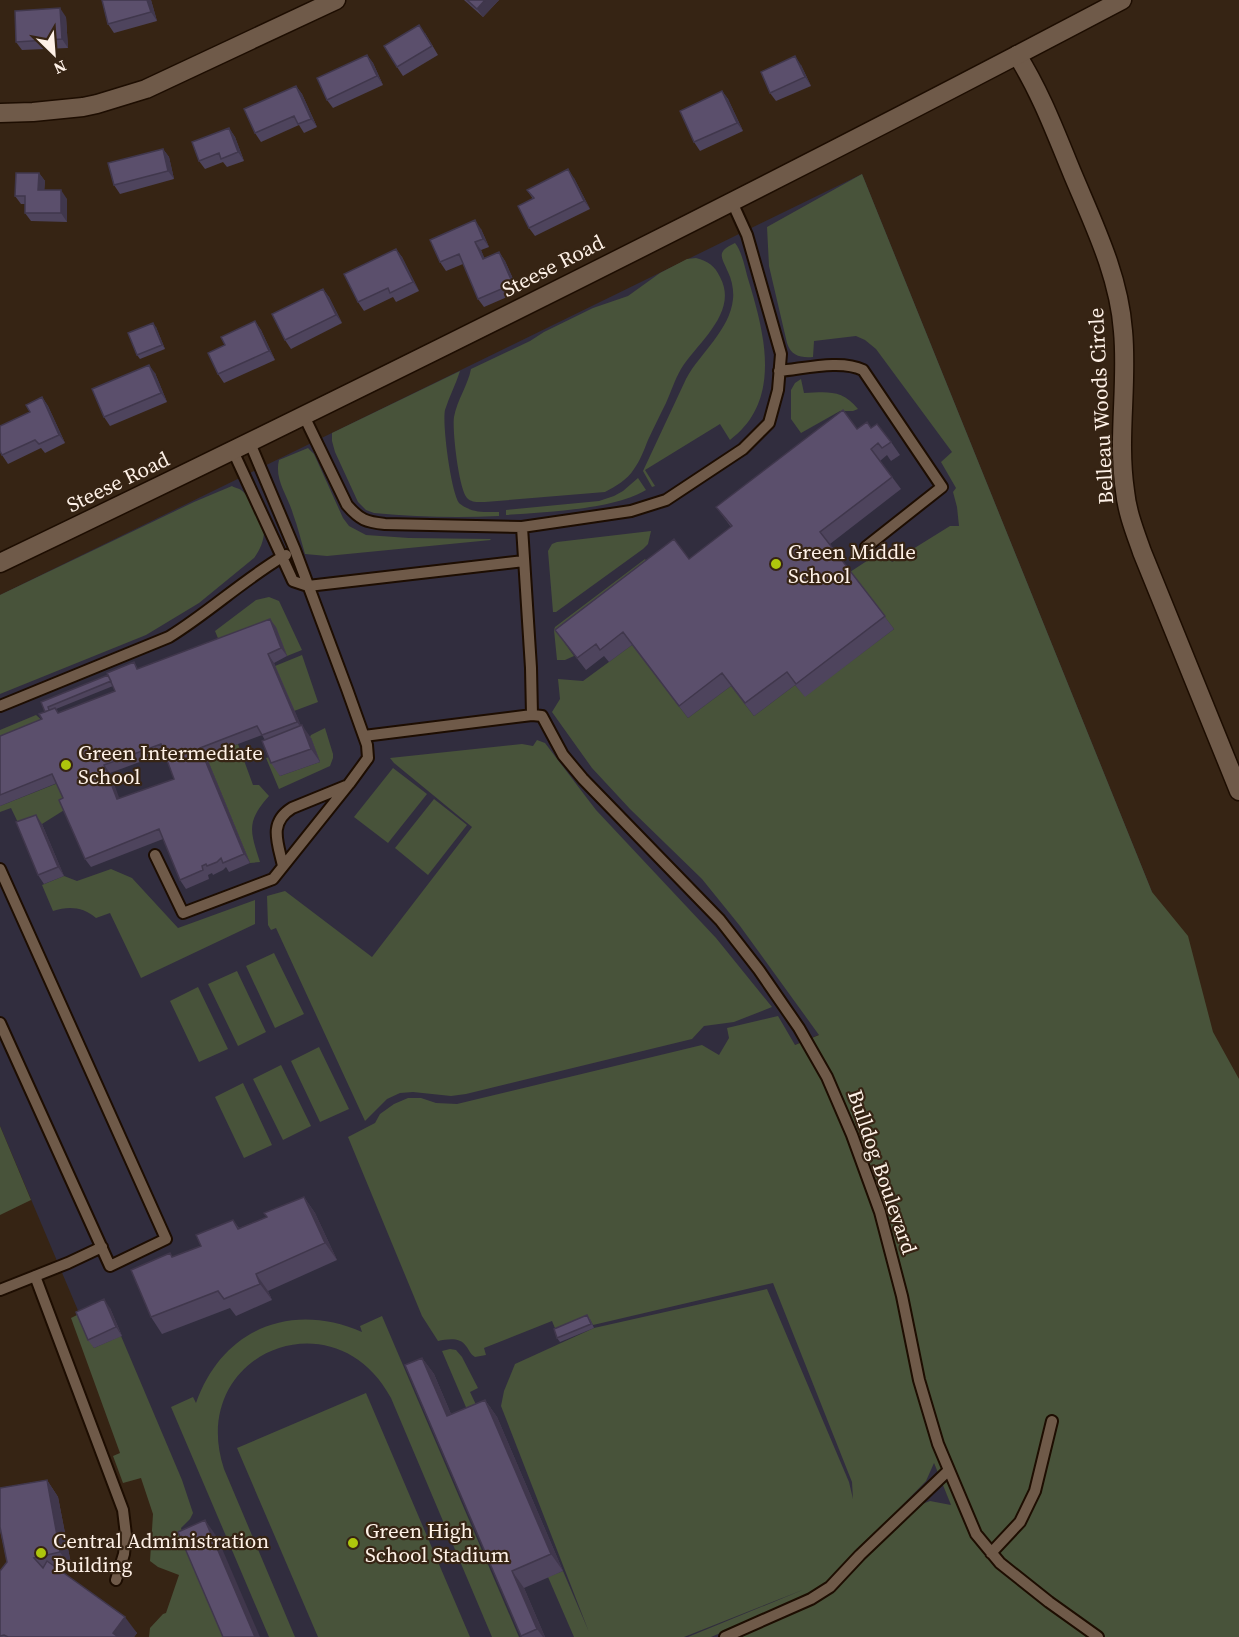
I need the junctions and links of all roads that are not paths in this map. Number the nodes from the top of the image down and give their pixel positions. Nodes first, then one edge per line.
1 (336, 0) edge
2 (1122, 0) edge
3 (1017, 55) junction
4 (0, 113) edge
5 (732, 202) junction
6 (780, 371) junction
7 (303, 416) junction
8 (250, 443) junction
9 (233, 451) junction
10 (522, 527) junction
11 (866, 547) dead end
12 (296, 550) junction
13 (282, 557) junction
14 (524, 561) junction
15 (0, 564) edge
16 (307, 581) junction
17 (0, 706) edge
18 (537, 716) junction
19 (364, 736) junction
20 (349, 784) junction
21 (1239, 791) edge
22 (155, 855) dead end
23 (283, 866) junction
24 (0, 869) edge
25 (0, 1023) edge
26 (102, 1247) junction
27 (34, 1276) junction
28 (0, 1290) edge
29 (1052, 1421) dead end
30 (949, 1470) junction
31 (991, 1553) junction
32 (116, 1580) dead end
33 (725, 1637) edge
34 (1098, 1637) edge

1 - 4 street
2 - 3 street, Steese Road
3 - 5 street, Steese Road
3 - 21 street, Belleau Woods Circle
5 - 6 lane
5 - 7 street, Steese Road
6 - 10 lane
6 - 11 lane
7 - 8 street, Steese Road
7 - 10 lane
8 - 9 street, Steese Road
8 - 12 lane
9 - 13 lane
9 - 15 street, Steese Road
10 - 14 lane
12 - 13 lane
12 - 16 lane
13 - 16 lane
13 - 17 lane
14 - 16 lane
14 - 18 lane
16 - 19 lane
18 - 19 lane
18 - 30 lane, Bulldog Boulevard
19 - 20 lane
20 - 23 lane
20 - 23 lane
22 - 23 lane
24 - 26 lane
25 - 26 lane
26 - 27 lane
27 - 28 lane
27 - 32 lane
29 - 31 lane
30 - 31 lane, Bulldog Boulevard
30 - 33 lane
31 - 34 lane, Bulldog Boulevard

